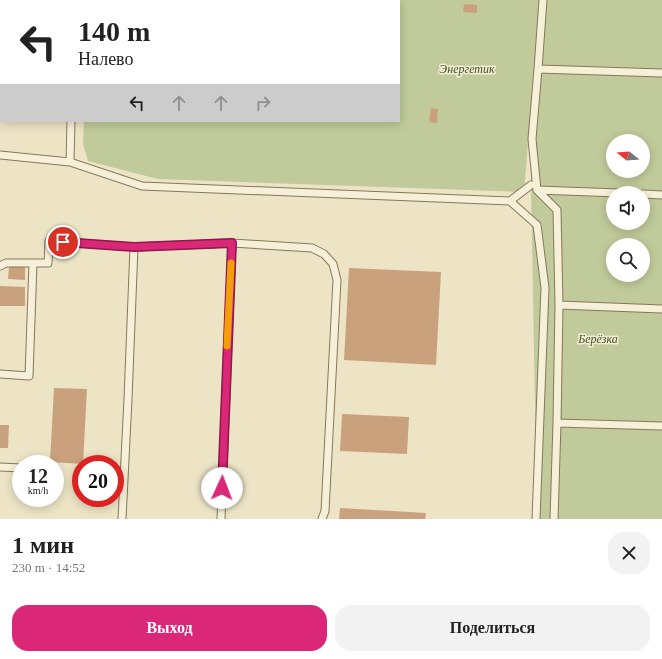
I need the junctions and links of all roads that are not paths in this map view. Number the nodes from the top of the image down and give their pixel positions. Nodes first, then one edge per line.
1 (543, 0) edge
2 (538, 69) junction
3 (662, 74) edge
4 (71, 122) edge
5 (0, 155) edge
6 (70, 162) junction
7 (534, 187) junction
8 (606, 192) edge
9 (650, 194) edge
10 (662, 195) edge
11 (510, 201) junction
12 (232, 243) junction
13 (134, 247) junction
14 (33, 263) junction
15 (0, 266) edge
16 (559, 305) junction
17 (662, 309) edge
18 (0, 374) edge
19 (557, 423) junction
20 (662, 426) edge
21 (0, 466) edge
22 (12, 467) edge
23 (122, 519) edge
24 (221, 519) edge
25 (322, 519) edge
26 (536, 519) edge
27 (554, 519) edge

1 - 2 lane
2 - 3 lane
2 - 7 lane
4 - 6 lane
5 - 6 lane
6 - 11 lane
7 - 8 lane
7 - 11 lane
7 - 16 lane
9 - 10 lane
11 - 26 lane
12 - 13 lane
12 - 24 lane
12 - 25 lane
13 - 14 lane
13 - 23 lane
14 - 15 lane
14 - 18 lane
16 - 17 lane
16 - 19 lane
19 - 20 lane
19 - 27 lane
21 - 22 lane

